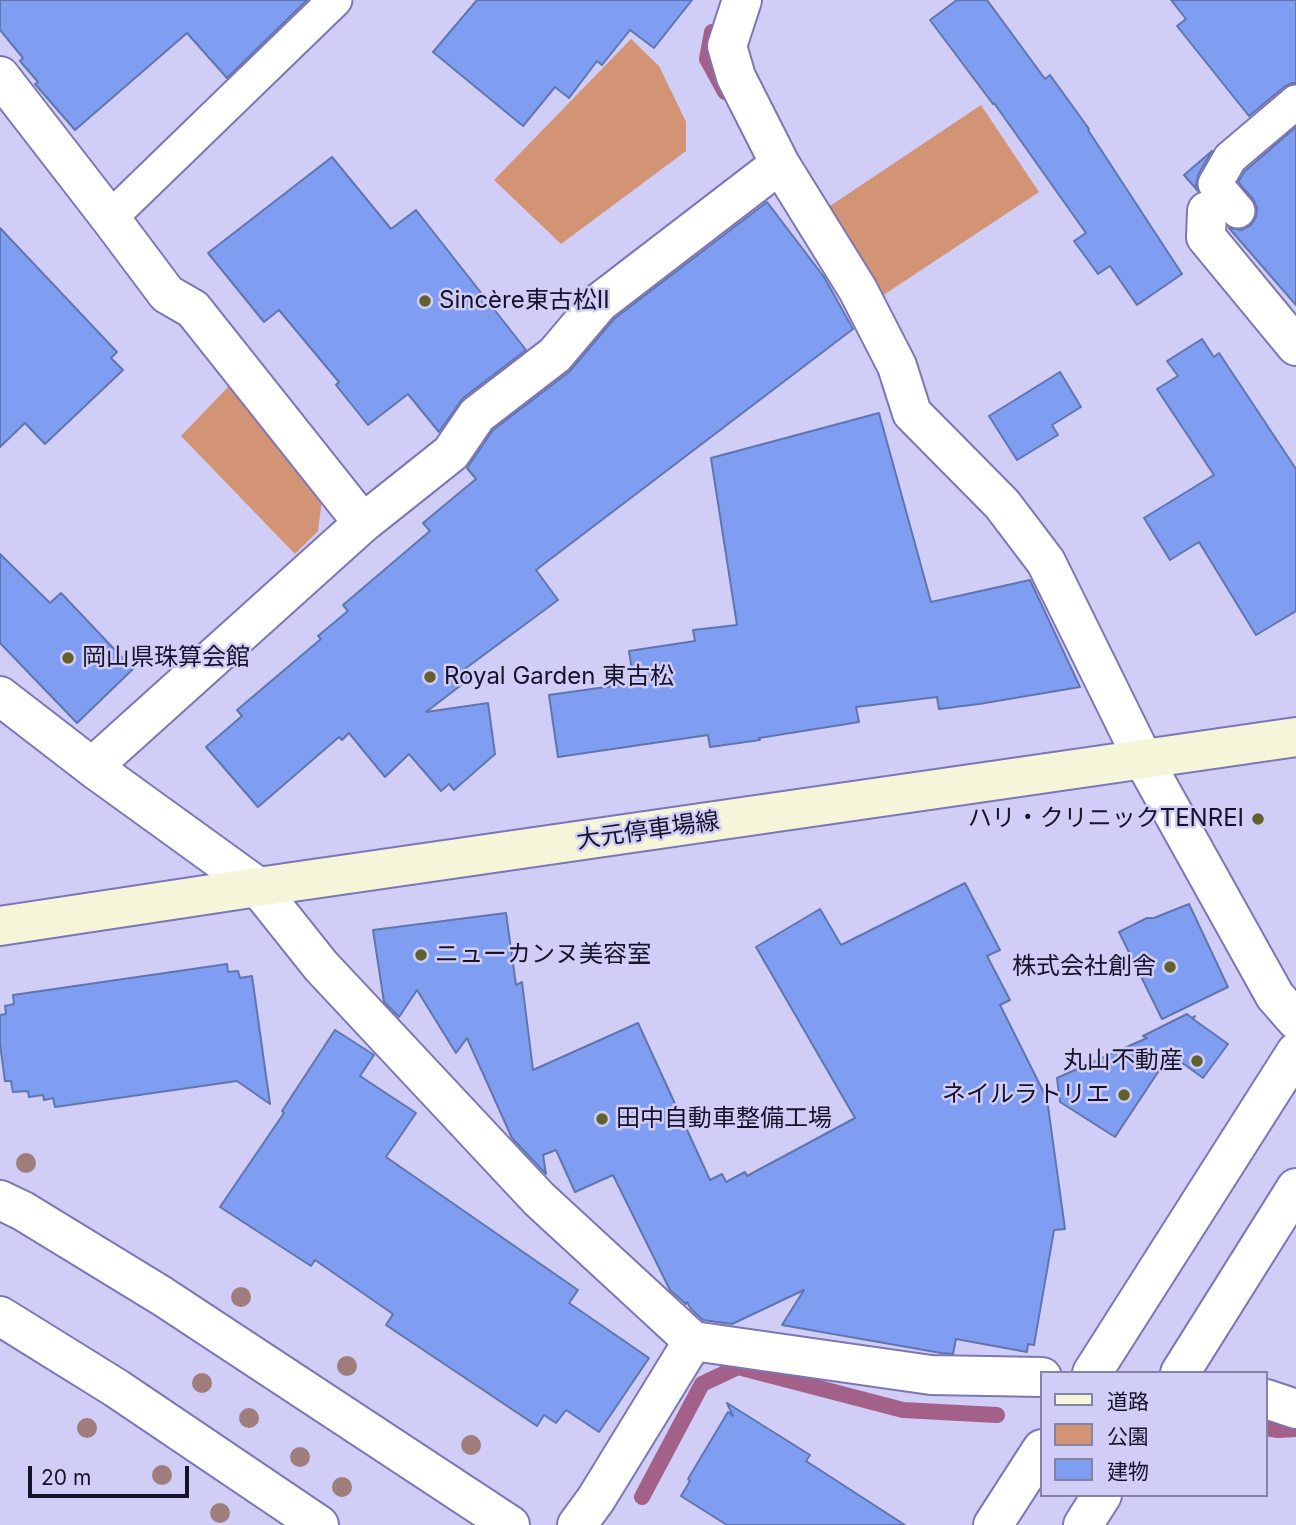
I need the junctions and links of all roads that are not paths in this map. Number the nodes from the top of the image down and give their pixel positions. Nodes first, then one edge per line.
1 (335, 0) edge
2 (741, 0) edge
3 (0, 76) edge
4 (1296, 102) edge
5 (780, 164) junction
6 (1222, 211) joint
7 (110, 218) junction
8 (1296, 346) edge
9 (363, 523) junction
10 (0, 696) edge
11 (1296, 737) edge
12 (1143, 760) junction
13 (92, 766) junction
14 (258, 887) junction
15 (0, 926) edge
16 (1296, 1020) edge
17 (1296, 1052) edge
18 (1296, 1188) edge
19 (0, 1200) edge
20 (0, 1316) edge
21 (693, 1341) junction
22 (1093, 1371) edge
23 (1181, 1371) edge
24 (1040, 1377) edge
25 (1268, 1400) edge
26 (1296, 1409) edge
27 (1040, 1452) edge
28 (1101, 1497) edge
29 (319, 1525) edge
30 (510, 1525) edge
31 (577, 1525) edge
32 (993, 1525) edge
33 (1083, 1525) edge

1 - 7 lane
2 - 5 street
3 - 7 street
4 - 6 lane
5 - 9 street
5 - 12 street
6 - 8 street
7 - 9 street
9 - 13 street
10 - 13 street
11 - 12 main road, 大元停車場線
12 - 14 main road, 大元停車場線
12 - 16 street
13 - 14 street
14 - 15 main road, 大元停車場線
14 - 21 street
17 - 22 street
18 - 23 street
19 - 30 street
20 - 29 street
21 - 24 street
21 - 31 street
25 - 26 street
27 - 32 street
28 - 33 street

